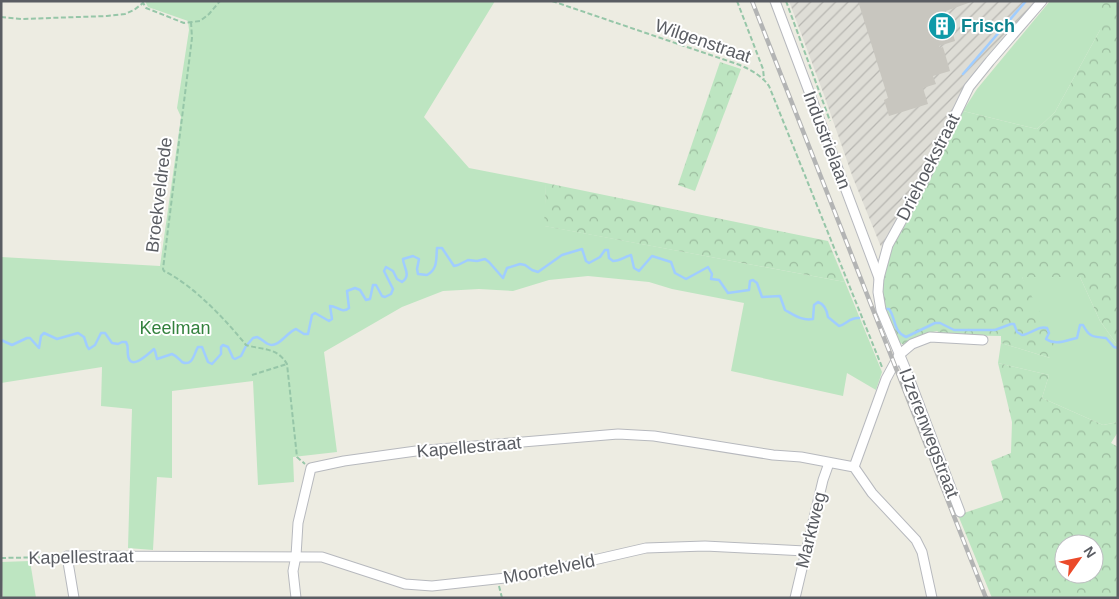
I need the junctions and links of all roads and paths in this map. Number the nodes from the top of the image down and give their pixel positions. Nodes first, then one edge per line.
1 (220, 1) edge
2 (552, 1) edge
3 (737, 1) edge
4 (775, 1) edge
5 (1042, 1) edge
6 (142, 2) edge
7 (1, 17) edge
8 (191, 22) junction
9 (764, 79) junction
10 (879, 278) junction
11 (984, 340) dead end
12 (899, 355) junction
13 (287, 364) junction
14 (252, 375) dead end
15 (886, 379) junction
16 (829, 463) junction
17 (854, 467) junction
18 (311, 468) junction
19 (960, 512) dead end
20 (805, 552) junction
21 (66, 556) junction
22 (296, 556) junction
23 (1, 558) edge
24 (498, 579) junction
25 (74, 598) edge
26 (296, 598) edge
27 (502, 598) edge
28 (795, 598) edge
29 (932, 598) edge

1 - 8 path
2 - 9 path, Wilgenstraat
3 - 9 path
4 - 10 street, Industrielaan
5 - 10 street, Driehoekstraat
6 - 7 path
6 - 8 path
8 - 13 path, Broekveldrede
9 - 15 path, Wilgenstraat
10 - 12 street, Driehoekstraat
11 - 12 street
12 - 15 street
12 - 19 street, IJzerenwegstraat
13 - 14 path
13 - 18 path
15 - 17 street
16 - 17 street, Kapellestraat
16 - 18 street, Kapellestraat
16 - 20 street, Marktweg
17 - 29 street
18 - 22 street
20 - 24 street, Moortelveld
20 - 28 street, Marktweg
21 - 22 street, Kapellestraat
21 - 23 path, Kapellestraat
21 - 25 street
22 - 24 street, Moortelveld
22 - 26 street
24 - 27 path

